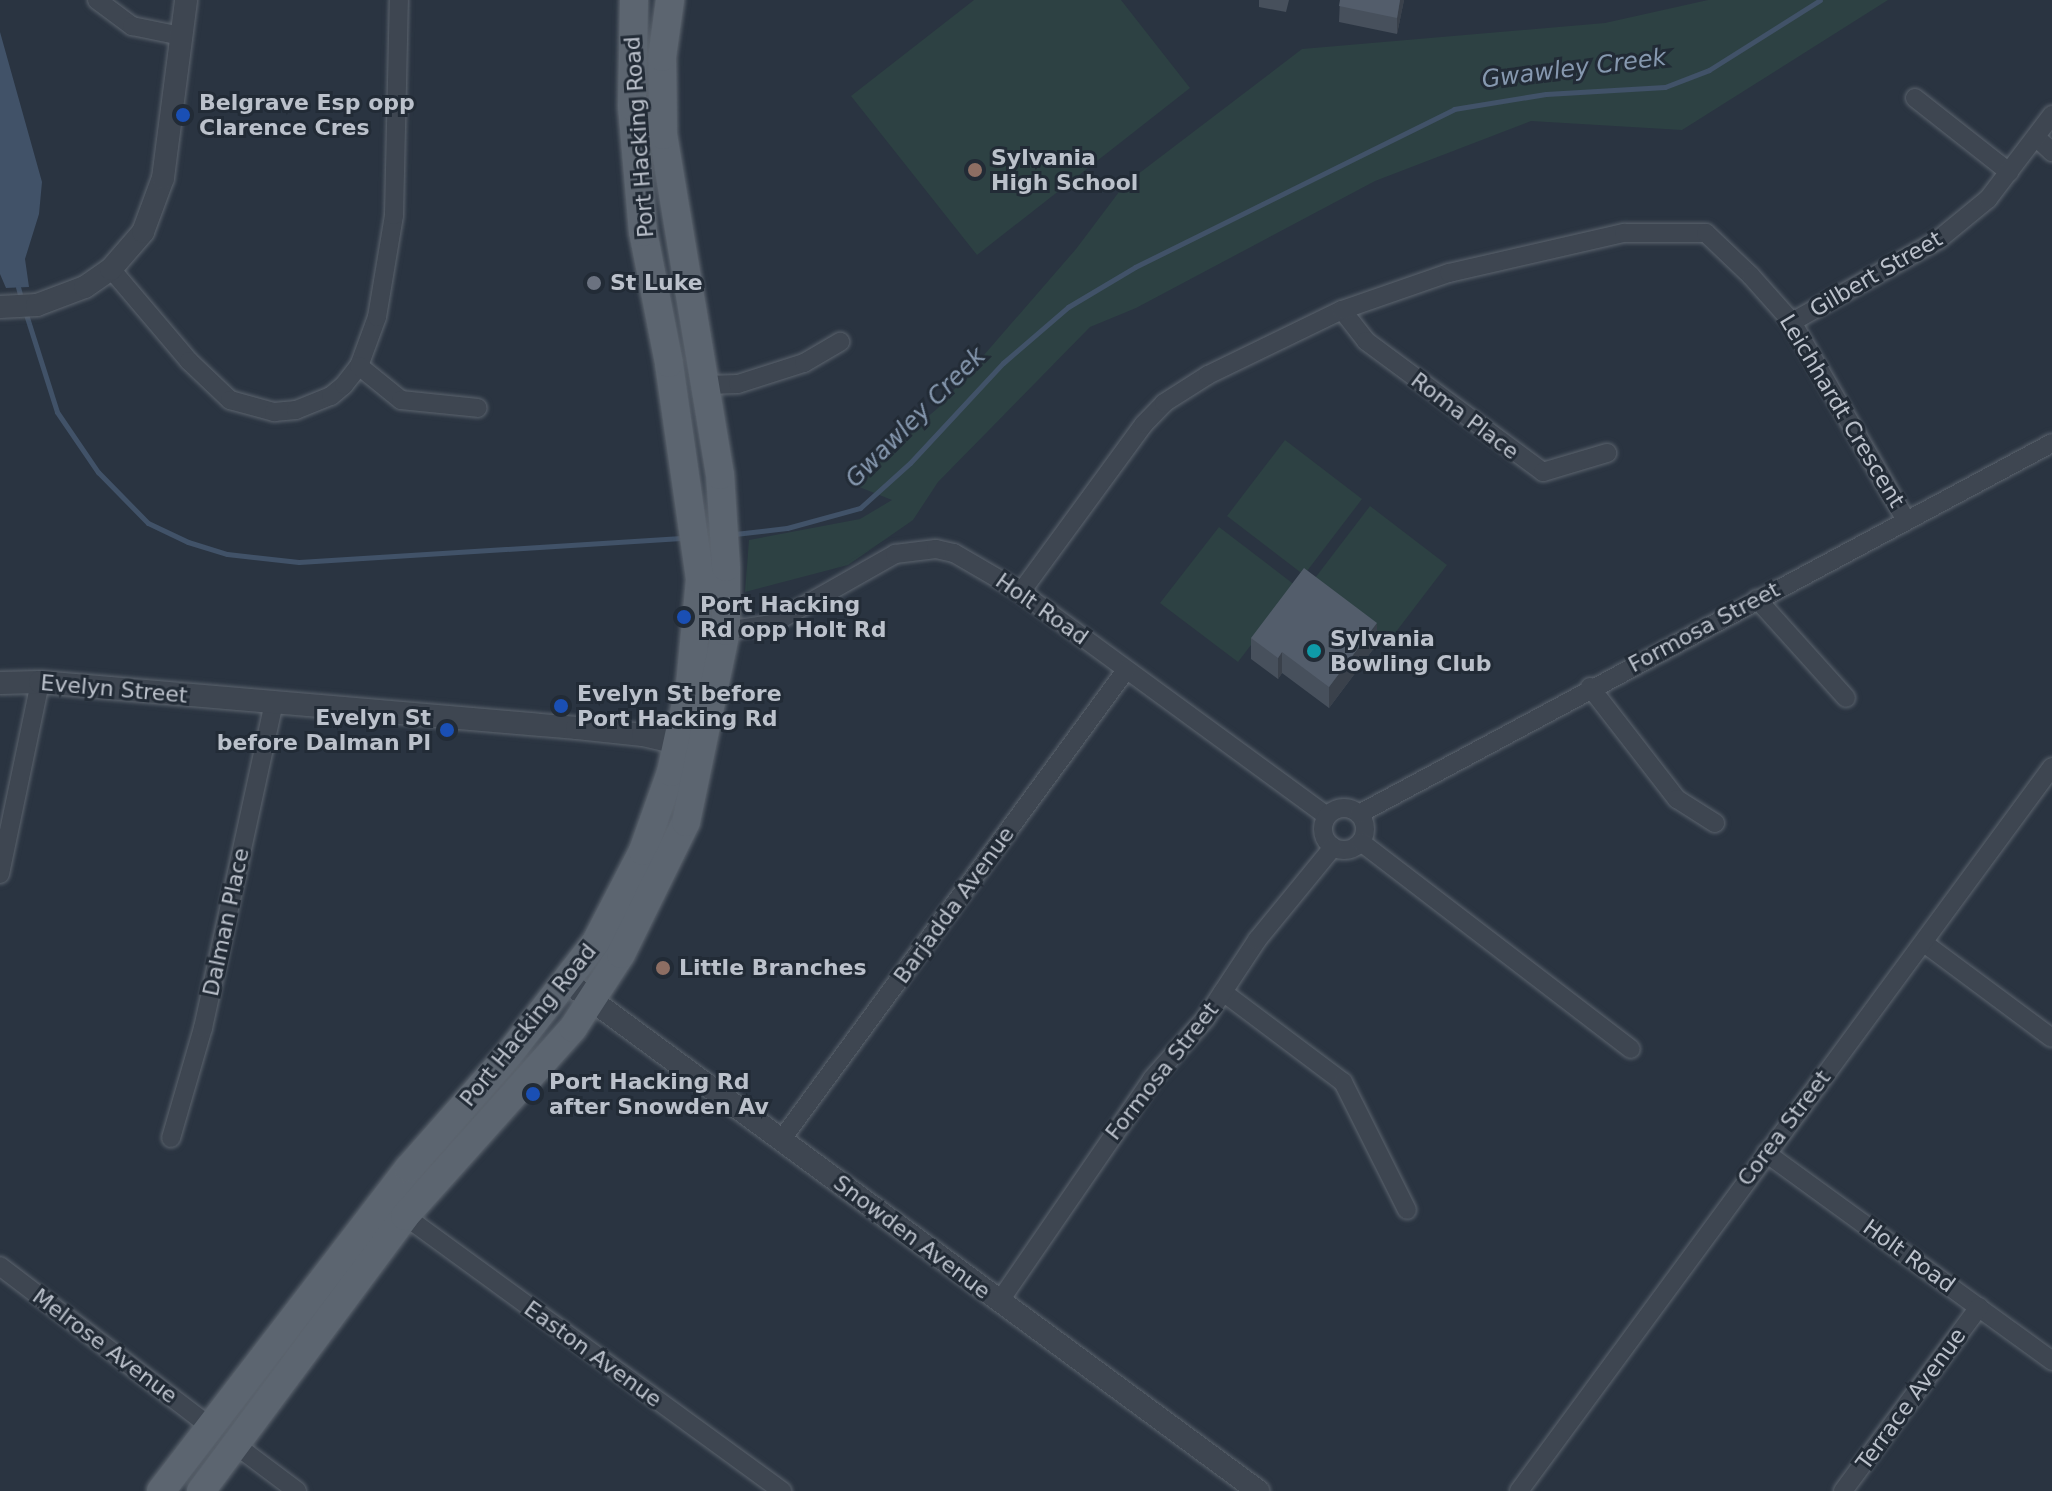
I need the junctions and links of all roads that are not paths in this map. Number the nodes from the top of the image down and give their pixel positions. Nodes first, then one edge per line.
1 (97, 0) edge
2 (186, 0) edge
3 (399, 0) edge
4 (634, 0) edge
5 (670, 0) edge
6 (181, 36) junction
7 (1915, 98) dead end
8 (2052, 115) edge
9 (2037, 138) junction
10 (2052, 152) edge
11 (2009, 172) junction
12 (111, 269) junction
13 (4, 308) edge
14 (1342, 310) junction
15 (1792, 322) junction
16 (840, 342) dead end
17 (359, 366) junction
18 (706, 385) junction
19 (478, 408) dead end
20 (2052, 443) edge
21 (1607, 453) dead end
22 (1906, 520) junction
23 (713, 573) junction
24 (1021, 592) junction
25 (1757, 599) junction
26 (726, 631) junction
27 (1126, 670) junction
28 (40, 682) junction
29 (0, 683) edge
30 (1590, 687) junction
31 (1846, 698) dead end
32 (274, 703) junction
33 (692, 747) junction
34 (2052, 767) edge
35 (1359, 814) junction
36 (1327, 816) junction
37 (1715, 823) dead end
38 (1361, 842) junction
39 (1333, 847) junction
40 (0, 874) edge
41 (1924, 943) junction
42 (567, 982) junction
43 (1223, 992) junction
44 (592, 1001) junction
45 (2052, 1038) edge
46 (1631, 1049) dead end
47 (171, 1138) dead end
48 (782, 1139) junction
49 (1766, 1153) junction
50 (1407, 1210) dead end
51 (405, 1216) junction
52 (0, 1266) edge
53 (999, 1302) junction
54 (1979, 1307) junction
55 (270, 1344) junction
56 (2052, 1361) edge
57 (209, 1426) junction
58 (237, 1446) junction
59 (161, 1491) edge
60 (179, 1491) edge
61 (201, 1491) edge
62 (297, 1491) edge
63 (782, 1491) edge
64 (1258, 1491) edge
65 (1519, 1491) edge
66 (1843, 1491) edge

1 - 6 street
2 - 6 street
3 - 17 street
4 - 23 main road, Port Hacking Road
5 - 18 main road, Port Hacking Road
6 - 12 street
7 - 11 street
8 - 9 street, Gilbert Street
9 - 10 street
9 - 11 street, Gilbert Street
11 - 15 street, Gilbert Street
12 - 13 street
12 - 17 street
14 - 15 street, Leichhardt Crescent
14 - 21 street, Roma Place
14 - 24 street, Leichhardt Crescent
15 - 22 street, Leichhardt Crescent
16 - 18 street
17 - 19 street
18 - 23 main road, Port Hacking Road
20 - 22 street, Formosa Street
22 - 25 street, Formosa Street
23 - 26 main road, Port Hacking Road
23 - 33 main road, Port Hacking Road
24 - 26 street, Holt Road
24 - 27 street, Holt Road
25 - 30 street, Formosa Street
25 - 31 street
26 - 33 main road, Port Hacking Road
27 - 36 street, Holt Road
27 - 48 street, Barjadda Avenue
28 - 29 street, Evelyn Street
28 - 32 street, Evelyn Street
28 - 40 street
30 - 35 street, Formosa Street
30 - 37 street
32 - 33 street, Evelyn Street
32 - 47 street, Dalman Place
33 - 42 main road, Port Hacking Road
33 - 44 main road, Port Hacking Road
34 - 41 street, Corea Street
35 - 36 street
35 - 38 street
36 - 39 street
38 - 39 street
38 - 46 street
39 - 43 street, Formosa Street
41 - 45 street
41 - 49 street, Corea Street
42 - 44 street, Snowden Avenue
42 - 55 main road, Port Hacking Road
43 - 50 street
43 - 53 street, Formosa Street
44 - 48 street, Snowden Avenue
44 - 51 main road, Port Hacking Road
48 - 53 street, Snowden Avenue
49 - 54 street, Holt Road
49 - 65 street, Corea Street
51 - 58 main road, Port Hacking Road
51 - 63 street, Easton Avenue
52 - 57 street, Melrose Avenue
53 - 64 street, Snowden Avenue
54 - 56 street, Holt Road
54 - 66 street, Terrace Avenue
55 - 57 main road, Port Hacking Road
55 - 58 main road
57 - 59 main road, Port Hacking Road
58 - 60 main road
58 - 61 main road, Port Hacking Road
58 - 62 street

